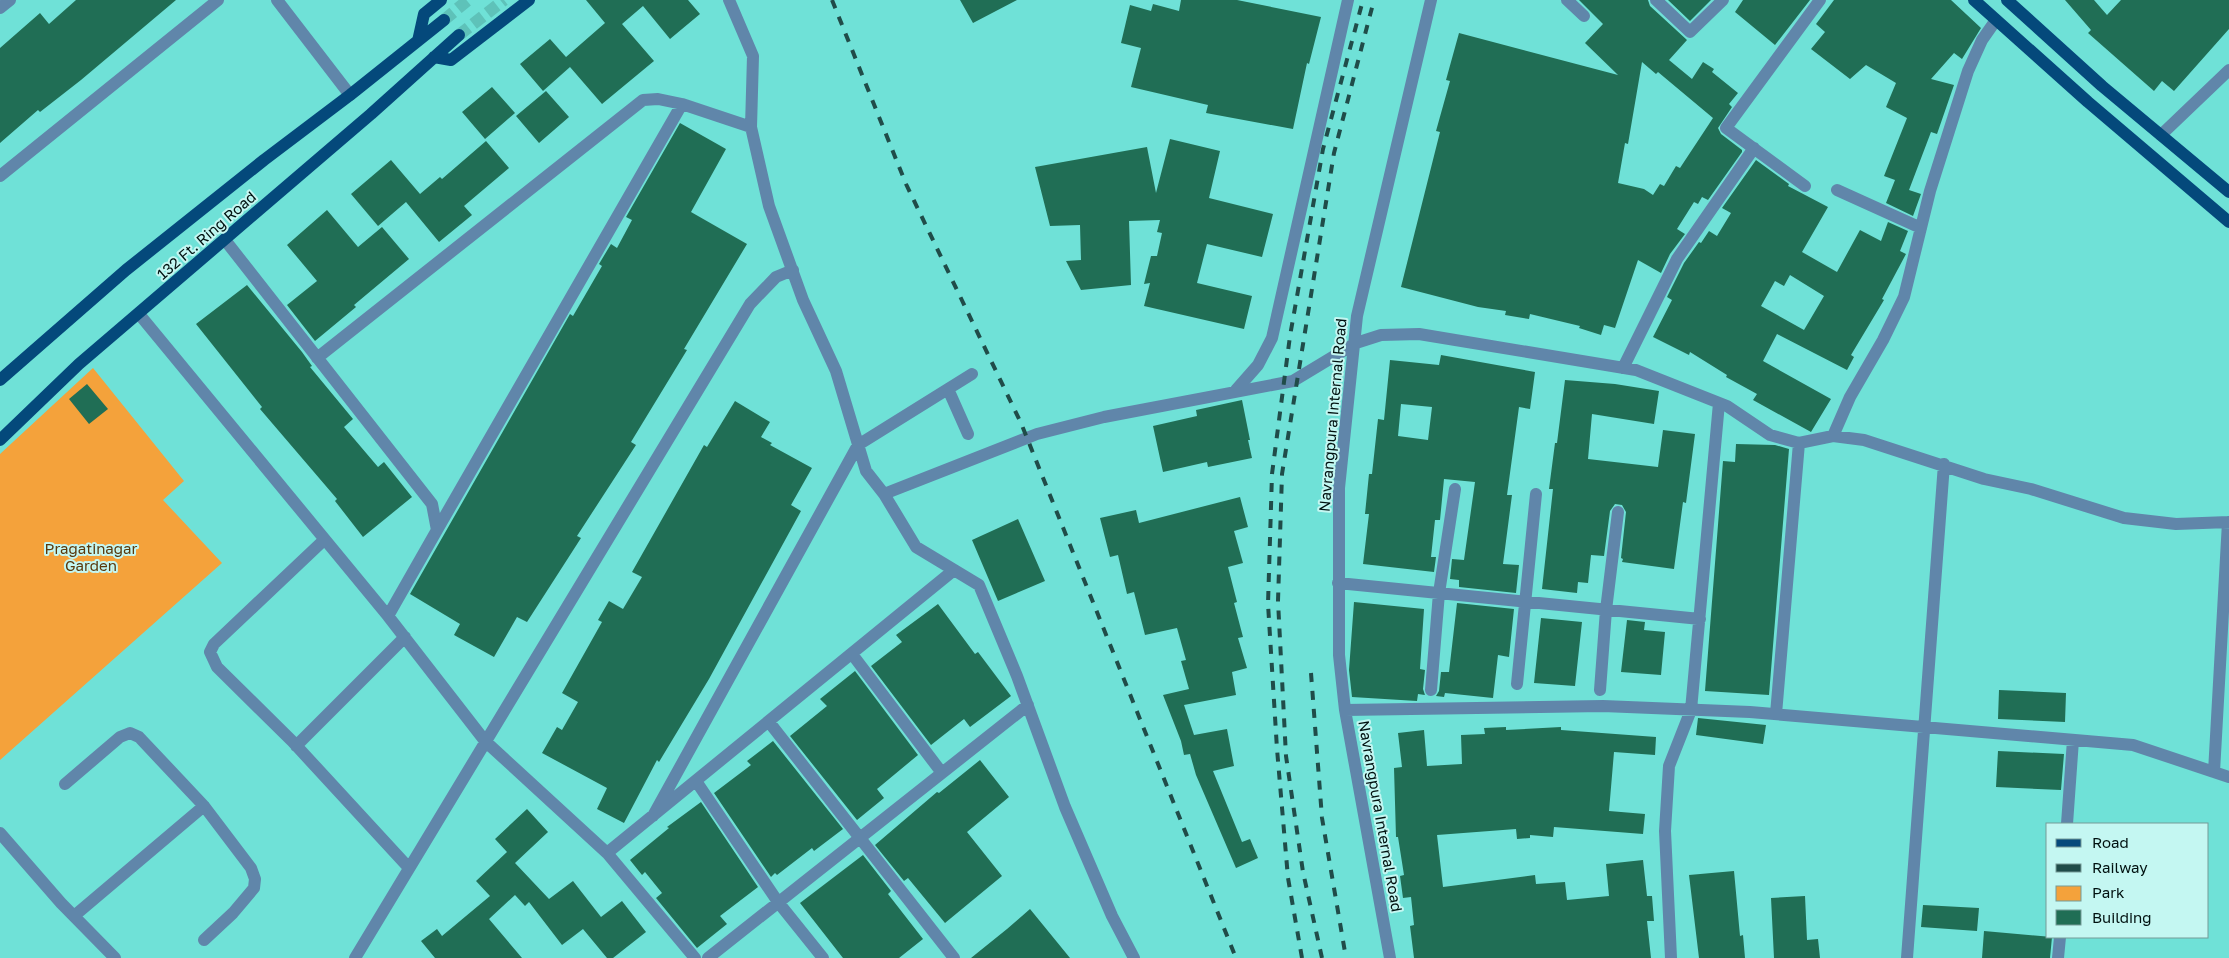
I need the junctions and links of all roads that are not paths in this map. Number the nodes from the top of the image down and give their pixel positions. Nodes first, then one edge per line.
1 (10, 0) edge
2 (218, 0) edge
3 (277, 0) edge
4 (441, 0) edge
5 (529, 0) edge
6 (729, 0) edge
7 (1348, 0) edge
8 (1432, 0) edge
9 (1567, 0) edge
10 (1656, 0) edge
11 (1723, 0) edge
12 (1820, 0) edge
13 (1974, 0) edge
14 (2009, 1) edge
15 (0, 8) edge
16 (1584, 16) dead end
17 (444, 20) tunnel mouth
18 (1996, 20) junction
19 (459, 35) tunnel mouth
20 (418, 41) junction
21 (434, 57) junction
22 (2229, 70) edge
23 (350, 95) junction
24 (682, 104) junction
25 (751, 126) junction
26 (2161, 135) junction
27 (1754, 148) junction
28 (0, 176) edge
29 (1805, 186) dead end
30 (1837, 190) dead end
31 (2229, 192) edge
32 (2229, 222) edge
33 (1920, 228) junction
34 (226, 240) junction
35 (793, 270) junction
36 (139, 314) junction
37 (1356, 343) junction
38 (317, 358) junction
39 (1623, 368) junction
40 (972, 374) dead end
41 (0, 380) edge
42 (948, 389) junction
43 (1236, 390) junction
44 (1719, 403) junction
45 (968, 434) dead end
46 (1833, 436) junction
47 (0, 440) edge
48 (1799, 443) junction
49 (858, 445) junction
50 (1944, 464) junction
51 (1455, 489) dead end
52 (884, 494) junction
53 (1536, 494) dead end
54 (1618, 512) dead end
55 (2228, 522) edge
56 (437, 530) junction
57 (324, 540) junction
58 (954, 570) junction
59 (1338, 583) junction
60 (1439, 593) junction
61 (1526, 602) junction
62 (1606, 610) junction
63 (388, 616) junction
64 (1700, 619) junction
65 (405, 637) junction
66 (852, 654) junction
67 (1517, 684) dead end
68 (1431, 690) dead end
69 (1600, 690) dead end
70 (1028, 705) junction
71 (1345, 710) junction
72 (1691, 710) junction
73 (1776, 714) junction
74 (769, 722) junction
75 (1925, 727) junction
76 (2072, 740) junction
77 (485, 741) junction
78 (296, 746) junction
79 (2214, 772) junction
80 (942, 773) junction
81 (2229, 777) edge
82 (696, 781) junction
83 (65, 784) dead end
84 (204, 806) junction
85 (653, 816) junction
86 (2067, 823) edge
87 (0, 833) edge
88 (859, 838) junction
89 (607, 853) junction
90 (409, 868) junction
91 (778, 902) junction
92 (74, 916) junction
93 (2060, 938) edge
94 (204, 940) dead end
95 (115, 958) edge
96 (355, 958) edge
97 (695, 958) edge
98 (708, 958) edge
99 (823, 958) edge
100 (954, 958) edge
101 (1134, 958) edge
102 (1390, 958) edge
103 (1671, 958) edge
104 (1907, 958) edge
105 (2058, 958) edge

1 - 15 street
2 - 28 street
3 - 23 street
4 - 20 main road
5 - 21 main road
6 - 25 street
7 - 43 street
8 - 37 street, Navrangpura Internal Road
9 - 16 street
10 - 11 street
12 - 27 street
13 - 18 main road
14 - 26 main road
17 - 20 main road, 132 Ft. Ring Road
18 - 32 main road
18 - 33 street
19 - 21 main road, 132 Ft. Ring Road
20 - 23 main road, 132 Ft. Ring Road
21 - 34 main road, 132 Ft. Ring Road
22 - 26 street
23 - 41 main road, 132 Ft. Ring Road
24 - 25 street
24 - 38 street
24 - 56 street
25 - 35 street
26 - 31 main road
27 - 29 street
27 - 39 street
30 - 33 street
33 - 46 street
34 - 36 main road, 132 Ft. Ring Road
34 - 38 street
35 - 49 street
35 - 77 street
36 - 47 main road, 132 Ft. Ring Road
36 - 57 street
37 - 39 street
37 - 43 street
37 - 59 street, Navrangpura Internal Road
38 - 56 street
39 - 44 street
40 - 42 street
42 - 45 street
42 - 49 street
43 - 52 street
44 - 48 street
44 - 64 street
46 - 48 street
46 - 50 street
48 - 73 street
49 - 52 street
49 - 85 street
50 - 55 street
50 - 75 street
51 - 60 street
52 - 58 street
53 - 61 street
54 - 62 street
55 - 79 street
56 - 63 street
57 - 63 street
57 - 78 street
58 - 66 street
58 - 70 street
59 - 60 street
59 - 71 street, Navrangpura Internal Road
60 - 61 street
60 - 68 street
61 - 62 street
61 - 67 street
62 - 64 street
62 - 69 street
63 - 65 street
64 - 72 street
65 - 77 street
65 - 78 street
66 - 74 street
66 - 80 street
70 - 80 street
70 - 101 street
71 - 72 street
71 - 102 street, Navrangpura Internal Road
72 - 73 street
72 - 103 street
73 - 75 street
74 - 82 street
74 - 88 street
75 - 76 street
75 - 104 street
76 - 79 street
76 - 86 street
77 - 89 street
77 - 90 street
78 - 90 street
79 - 81 street
80 - 88 street
82 - 85 street
82 - 91 street
83 - 84 street
84 - 92 street
84 - 94 street
85 - 89 street
87 - 92 street
88 - 91 street
88 - 100 street
89 - 97 street
90 - 96 street
91 - 98 street
91 - 99 street
92 - 95 street
93 - 105 street

